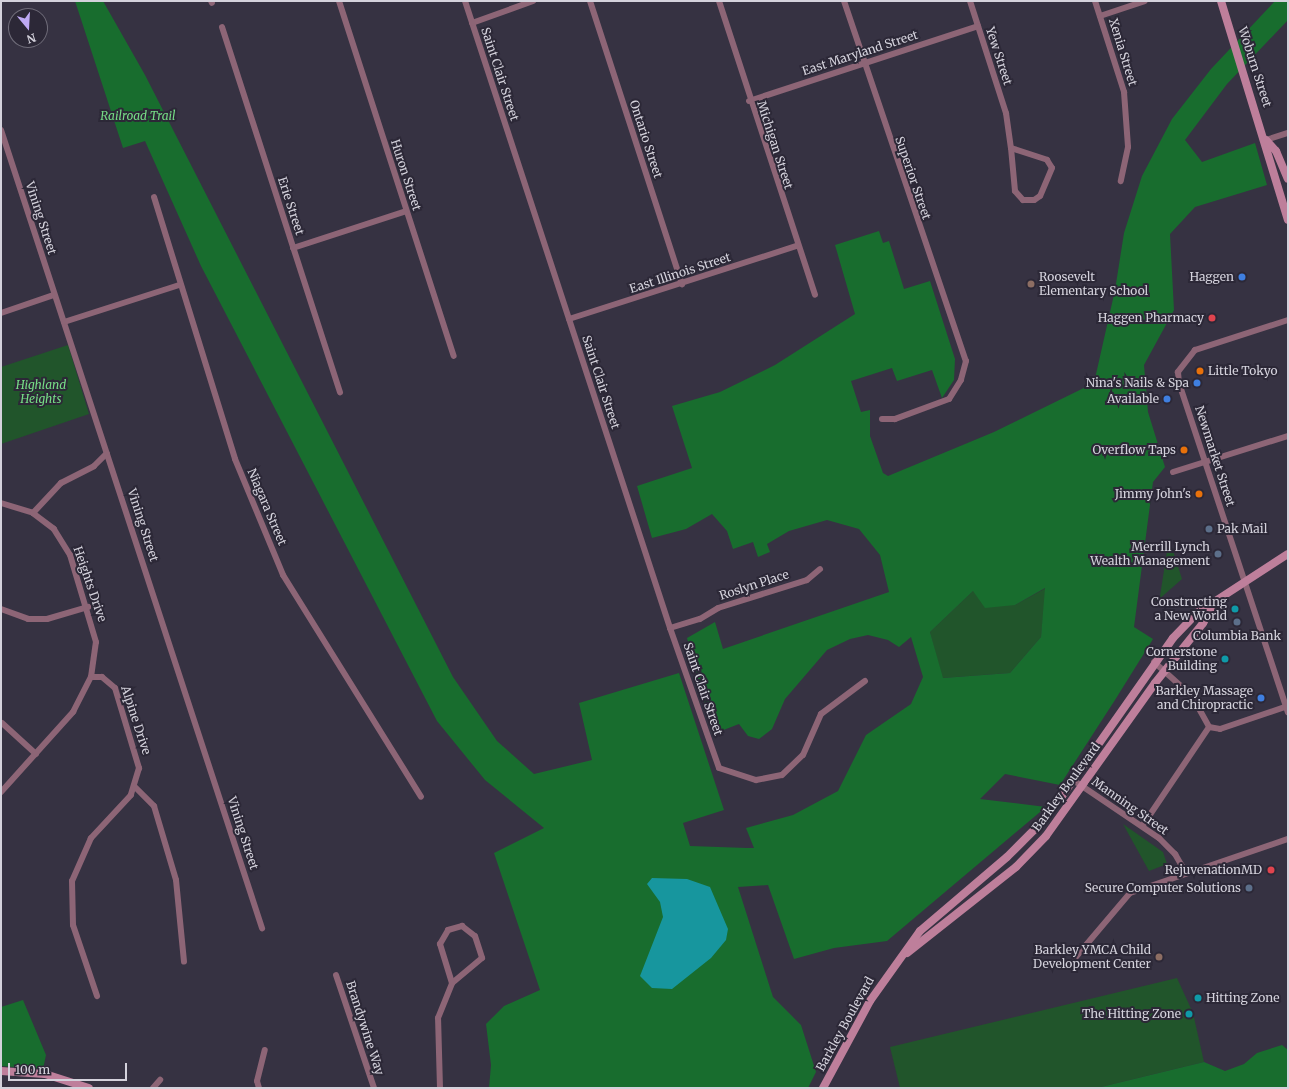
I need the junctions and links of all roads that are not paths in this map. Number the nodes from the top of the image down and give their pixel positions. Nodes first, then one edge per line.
1 (339, 1) edge
2 (465, 1) edge
3 (533, 1) edge
4 (590, 1) edge
5 (719, 1) edge
6 (844, 1) edge
7 (970, 1) edge
8 (1095, 1) edge
9 (1145, 1) edge
10 (1221, 1) edge
11 (1100, 16) junction
12 (472, 23) junction
13 (978, 26) junction
14 (222, 27) dead end
15 (863, 64) junction
16 (749, 101) junction
17 (1, 130) edge
18 (1288, 132) edge
19 (1266, 140) junction
20 (1011, 148) junction
21 (1288, 179) edge
22 (1121, 181) dead end
23 (154, 197) dead end
24 (406, 211) junction
25 (1288, 220) edge
26 (797, 246) junction
27 (293, 248) junction
28 (682, 284) junction
29 (179, 285) junction
30 (54, 295) junction
31 (815, 295) dead end
32 (1, 313) edge
33 (569, 319) junction
34 (1288, 320) edge
35 (64, 322) junction
36 (454, 356) dead end
37 (340, 392) dead end
38 (882, 419) dead end
39 (1288, 436) edge
40 (107, 453) junction
41 (1205, 462) junction
42 (1173, 472) dead end
43 (1, 504) edge
44 (33, 513) junction
45 (1288, 554) edge
46 (820, 569) dead end
47 (1244, 580) junction
48 (1213, 603) junction
49 (88, 606) junction
50 (1, 609) edge
51 (670, 628) junction
52 (1154, 662) junction
53 (1164, 671) junction
54 (91, 677) junction
55 (865, 681) dead end
56 (1287, 708) edge
57 (2, 723) edge
58 (1209, 727) junction
59 (36, 754) junction
60 (1073, 780) junction
61 (1082, 786) junction
62 (136, 787) junction
63 (1, 792) edge
64 (420, 797) dead end
65 (1143, 825) junction
66 (1288, 839) edge
67 (1186, 873) junction
68 (262, 928) dead end
69 (905, 955) junction
70 (1075, 958) dead end
71 (184, 962) dead end
72 (336, 975) dead end
73 (452, 983) junction
74 (97, 996) dead end
75 (265, 1050) dead end
76 (1, 1071) edge
77 (160, 1080) dead end
78 (90, 1088) edge
79 (153, 1088) edge
80 (259, 1088) edge
81 (374, 1088) edge
82 (440, 1088) edge
83 (823, 1088) edge

1 - 24 street, Huron Street
2 - 12 street, Saint Clair Street
3 - 12 street
4 - 28 street, Ontario Street
5 - 16 street, Michigan Street
6 - 15 street, Superior Street
7 - 13 street, Yew Street
8 - 11 street, Xenia Street
9 - 11 street
10 - 19 main road, Woburn Street
11 - 22 street, Xenia Street
12 - 33 street, Saint Clair Street
13 - 15 street, East Maryland Street
13 - 20 street, Yew Street
14 - 27 street, Erie Street
15 - 16 street, East Maryland Street
15 - 38 street, Superior Street
16 - 26 street, Michigan Street
17 - 30 street, Vining Street
18 - 19 street
19 - 21 main road, Woburn Street
19 - 25 main road, Woburn Street
20 - 20 street
23 - 29 street, Niagara Street
24 - 27 street
24 - 36 street, Huron Street
26 - 28 street, East Illinois Street
26 - 31 street, Michigan Street
27 - 37 street, Erie Street
28 - 33 street, East Illinois Street
29 - 35 street
29 - 64 street, Niagara Street
30 - 32 street
30 - 35 street, Vining Street
33 - 51 street, Saint Clair Street
34 - 41 street, Newmarket Street
35 - 40 street, Vining Street
39 - 41 street
40 - 44 street
40 - 68 street, Vining Street
41 - 42 street
41 - 47 street, Newmarket Street
43 - 44 street
44 - 49 street, Heights Drive
45 - 47 main road, Barkley Boulevard
46 - 51 street, Roslyn Place
47 - 48 main road, Barkley Boulevard
47 - 56 street, Newmarket Street
48 - 52 main road, Barkley Boulevard
48 - 53 main road, Barkley Boulevard
49 - 50 street
49 - 54 street, Heights Drive
51 - 55 street, Saint Clair Street
52 - 53 street
52 - 60 main road, Barkley Boulevard
53 - 58 street
53 - 61 main road, Barkley Boulevard
54 - 59 street, Heights Drive
54 - 62 street, Alpine Drive
56 - 58 street
57 - 59 street
58 - 65 street
59 - 63 street, Heights Drive
60 - 61 street, Manning Street
60 - 69 main road, Barkley Boulevard
61 - 65 street, Manning Street
61 - 69 main road, Barkley Boulevard
62 - 71 street
62 - 74 street
65 - 67 street, Manning Street
66 - 67 street
67 - 70 street
69 - 83 main road, Barkley Boulevard
72 - 81 street, Brandywine Way
73 - 73 street
73 - 82 street
75 - 80 street
76 - 78 main road
77 - 79 street

